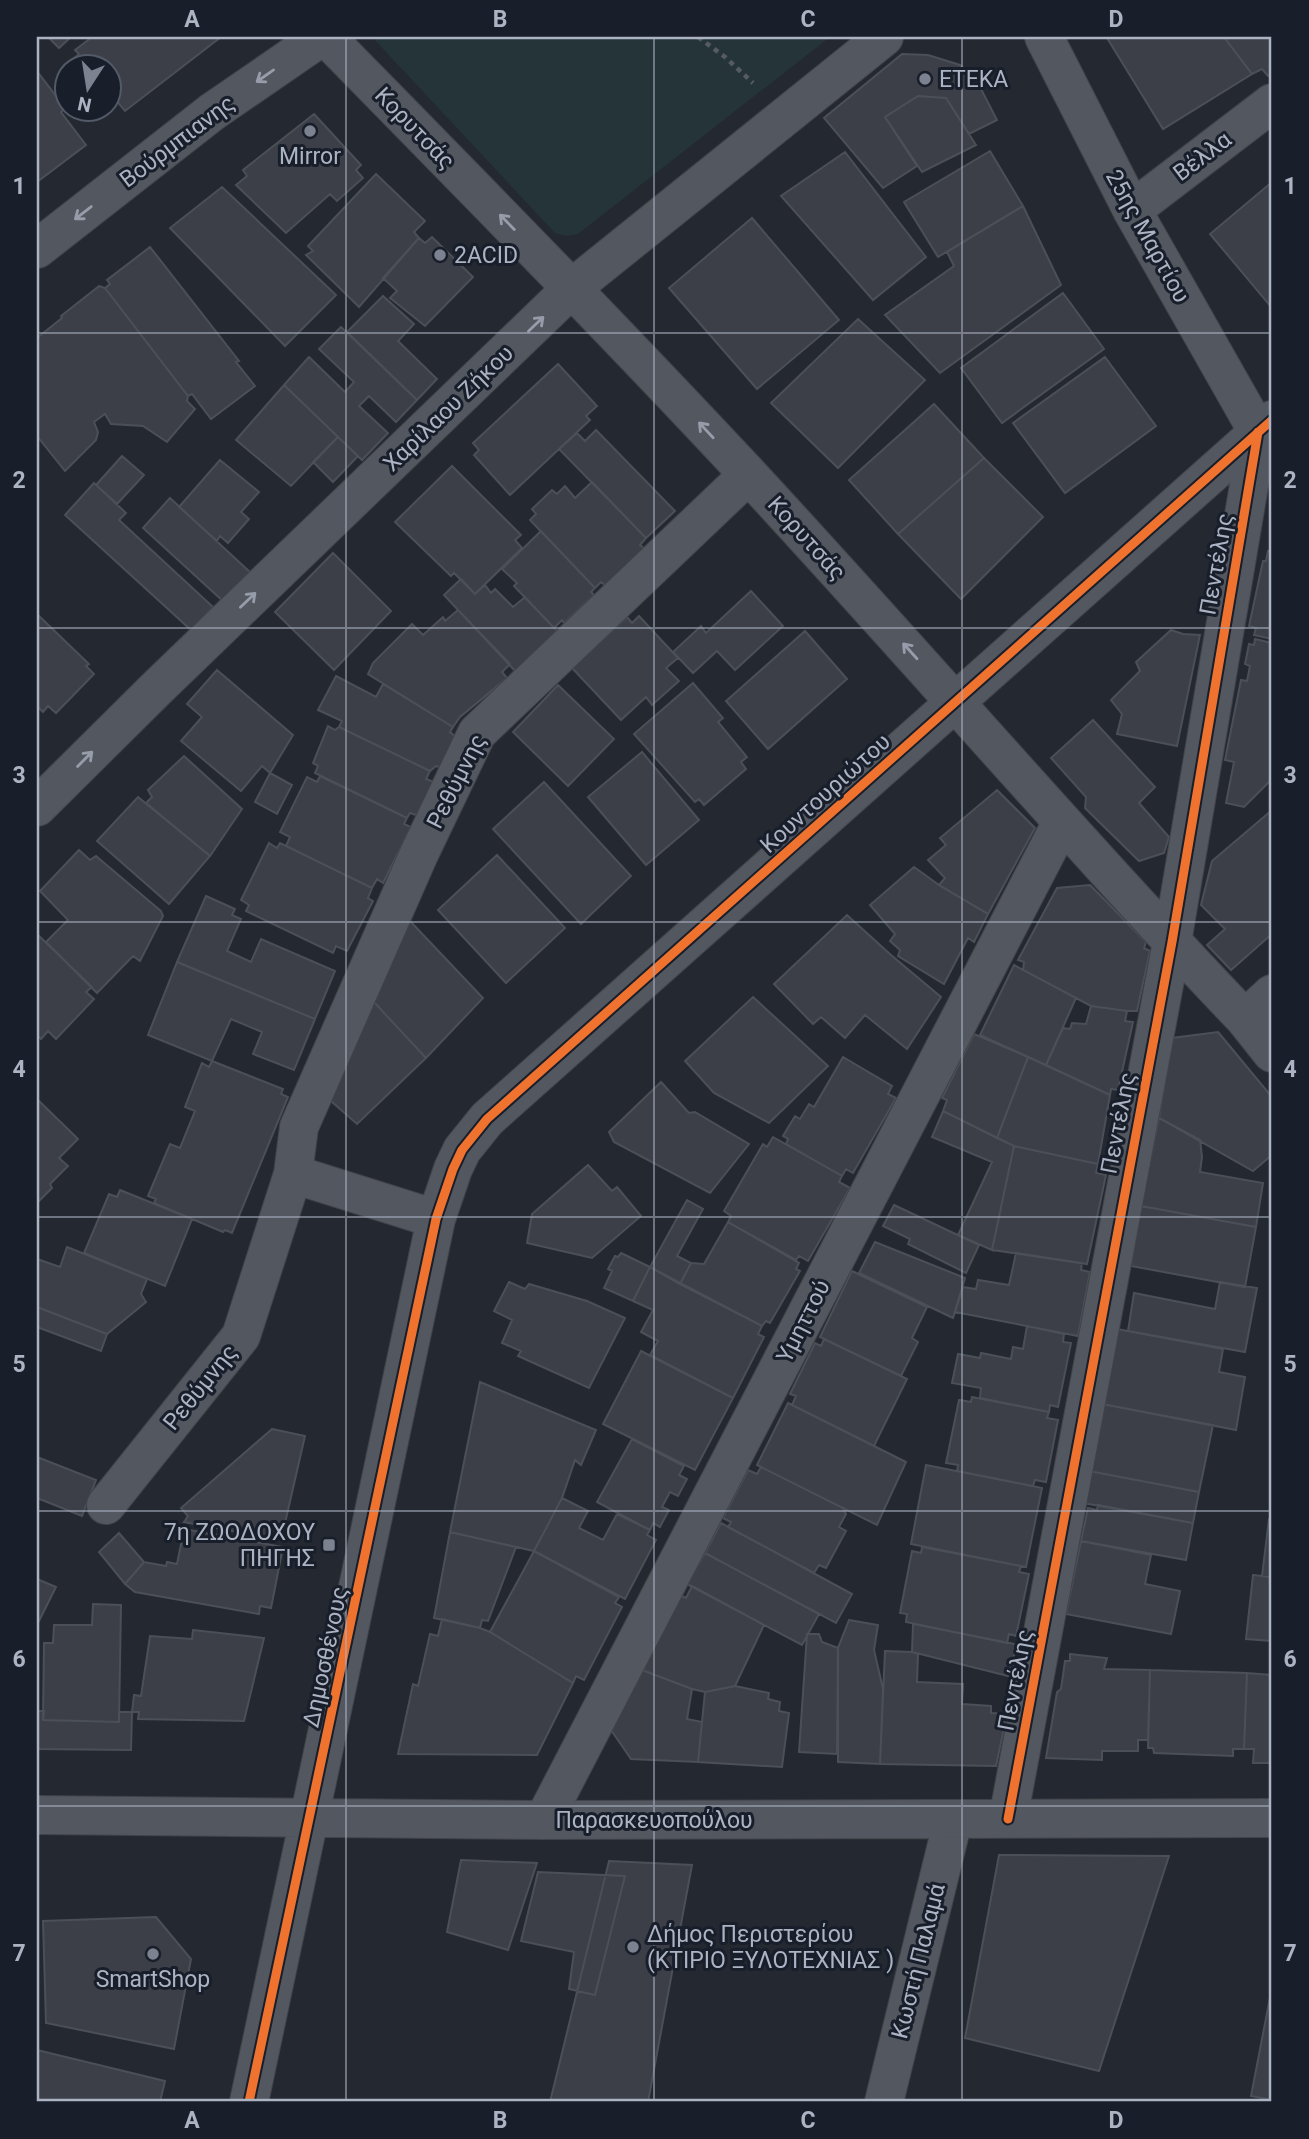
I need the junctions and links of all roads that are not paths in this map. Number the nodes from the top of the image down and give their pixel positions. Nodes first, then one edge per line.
1 (324, 37) edge
2 (884, 37) edge
3 (1044, 37) edge
4 (1272, 103) edge
5 (1132, 210) junction
6 (37, 249) edge
7 (572, 288) junction
8 (1265, 426) edge
9 (748, 475) junction
10 (956, 702) junction
11 (37, 807) edge
12 (1062, 822) junction
13 (1172, 942) junction
14 (1258, 1006) edge
15 (1272, 1053) edge
16 (293, 1174) junction
17 (436, 1219) junction
18 (106, 1504) dead end
19 (37, 1815) edge
20 (311, 1816) junction
21 (1272, 1818) edge
22 (1008, 1819) junction
23 (544, 1820) junction
24 (953, 1820) junction
25 (249, 2102) edge
26 (884, 2102) edge

1 -> 6 street, Βούρμπιανης
7 -> 1 street, Κορυτσάς
2 - 7 street, Χαρίλαου Ζήκου
3 - 5 street, 25ης Μαρτίου
4 - 5 street, Βέλλα
5 - 8 street, 25ης Μαρτίου
9 -> 7 street, Κορυτσάς
11 -> 7 street, Χαρίλαου Ζήκου
8 - 10 street, Κουντουριώτου
8 - 13 street, Πεντέλης
10 -> 9 street, Κορυτσάς
9 - 16 street, Ρεθύμνης
10 - 12 street, Κορυτσάς
10 - 17 street, Κουντουριώτου
12 - 13 street, Κορυτσάς
12 - 23 street, Υμηττού
13 - 14 street, Κορυτσάς
13 - 22 street, Πεντέλης
14 - 15 street, Κορυτσάς
16 - 17 street
16 - 18 street, Ρεθύμνης
17 - 20 street, Δημοσθένους
19 - 20 street, Παρασκευοπούλου
20 - 23 street, Παρασκευοπούλου
20 - 25 street, Δημοσθένους
21 - 22 street, Παρασκευοπούλου
22 - 24 street, Παρασκευοπούλου
23 - 24 street, Παρασκευοπούλου
24 - 26 street, Κωστή Παλαμά

